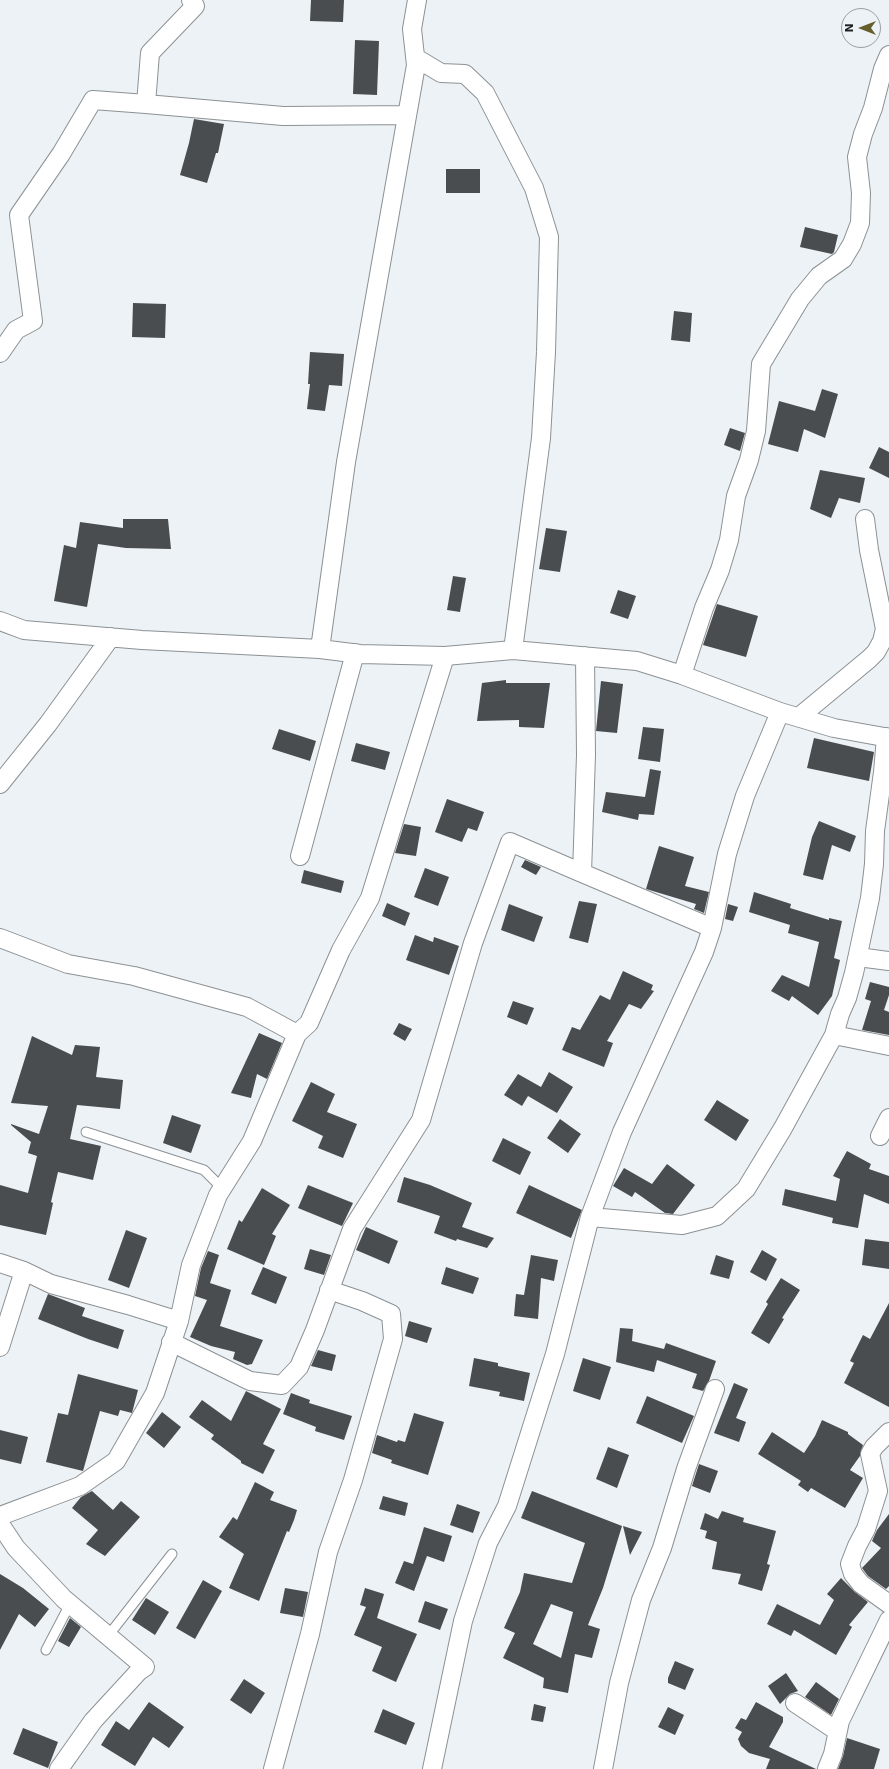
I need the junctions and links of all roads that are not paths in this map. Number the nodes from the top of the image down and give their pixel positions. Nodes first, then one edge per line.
1 (191, 0) edge
2 (417, 0) edge
3 (889, 56) edge
4 (416, 58) junction
5 (146, 104) junction
6 (407, 115) junction
7 (0, 353) edge
8 (865, 519) dead end
9 (0, 621) edge
10 (110, 637) junction
11 (320, 649) junction
12 (513, 650) junction
13 (355, 653) junction
14 (444, 656) junction
15 (585, 656) junction
16 (682, 675) junction
17 (780, 712) junction
18 (799, 717) junction
19 (887, 737) edge
20 (0, 784) edge
21 (300, 856) dead end
22 (582, 873) junction
23 (712, 928) junction
24 (0, 938) edge
25 (858, 957) junction
26 (889, 961) edge
27 (297, 1034) junction
28 (834, 1036) junction
29 (889, 1046) edge
30 (889, 1118) edge
31 (86, 1132) dead end
32 (880, 1136) dead end
33 (222, 1188) junction
34 (590, 1217) junction
35 (0, 1263) edge
36 (24, 1271) junction
37 (329, 1290) junction
38 (179, 1321) junction
39 (171, 1342) junction
40 (0, 1347) edge
41 (715, 1389) dead end
42 (889, 1432) edge
43 (0, 1516) edge
44 (0, 1524) edge
45 (172, 1554) dead end
46 (70, 1604) junction
47 (889, 1604) edge
48 (889, 1620) edge
49 (108, 1636) junction
50 (46, 1650) dead end
51 (794, 1703) dead end
52 (837, 1731) junction
53 (59, 1769) edge
54 (273, 1769) edge
55 (432, 1769) edge
56 (603, 1769) edge
57 (827, 1769) edge

1 - 5 street
2 - 4 street
3 - 16 street
4 - 6 street
4 - 12 street
5 - 6 street
5 - 7 street
6 - 11 street
8 - 18 street
9 - 10 street
10 - 11 street
10 - 20 street
11 - 13 street
12 - 14 street
12 - 15 street
13 - 14 street
13 - 21 street
14 - 27 street
15 - 16 street
15 - 22 street
16 - 17 street
17 - 18 street
17 - 23 street
18 - 19 street
19 - 25 street
22 - 23 street
22 - 37 street
23 - 34 street
24 - 27 street
25 - 26 street
25 - 28 street
27 - 33 street
28 - 29 street
28 - 34 street
30 - 32 street
31 - 33 lane
33 - 38 street
34 - 55 street
35 - 36 street
36 - 38 street
36 - 40 street
37 - 39 street
37 - 54 street
38 - 39 street
39 - 43 street
41 - 56 street
42 - 47 street
44 - 46 street
45 - 49 lane
46 - 49 street
46 - 50 lane
48 - 52 street
49 - 53 street
51 - 52 street
52 - 57 street

